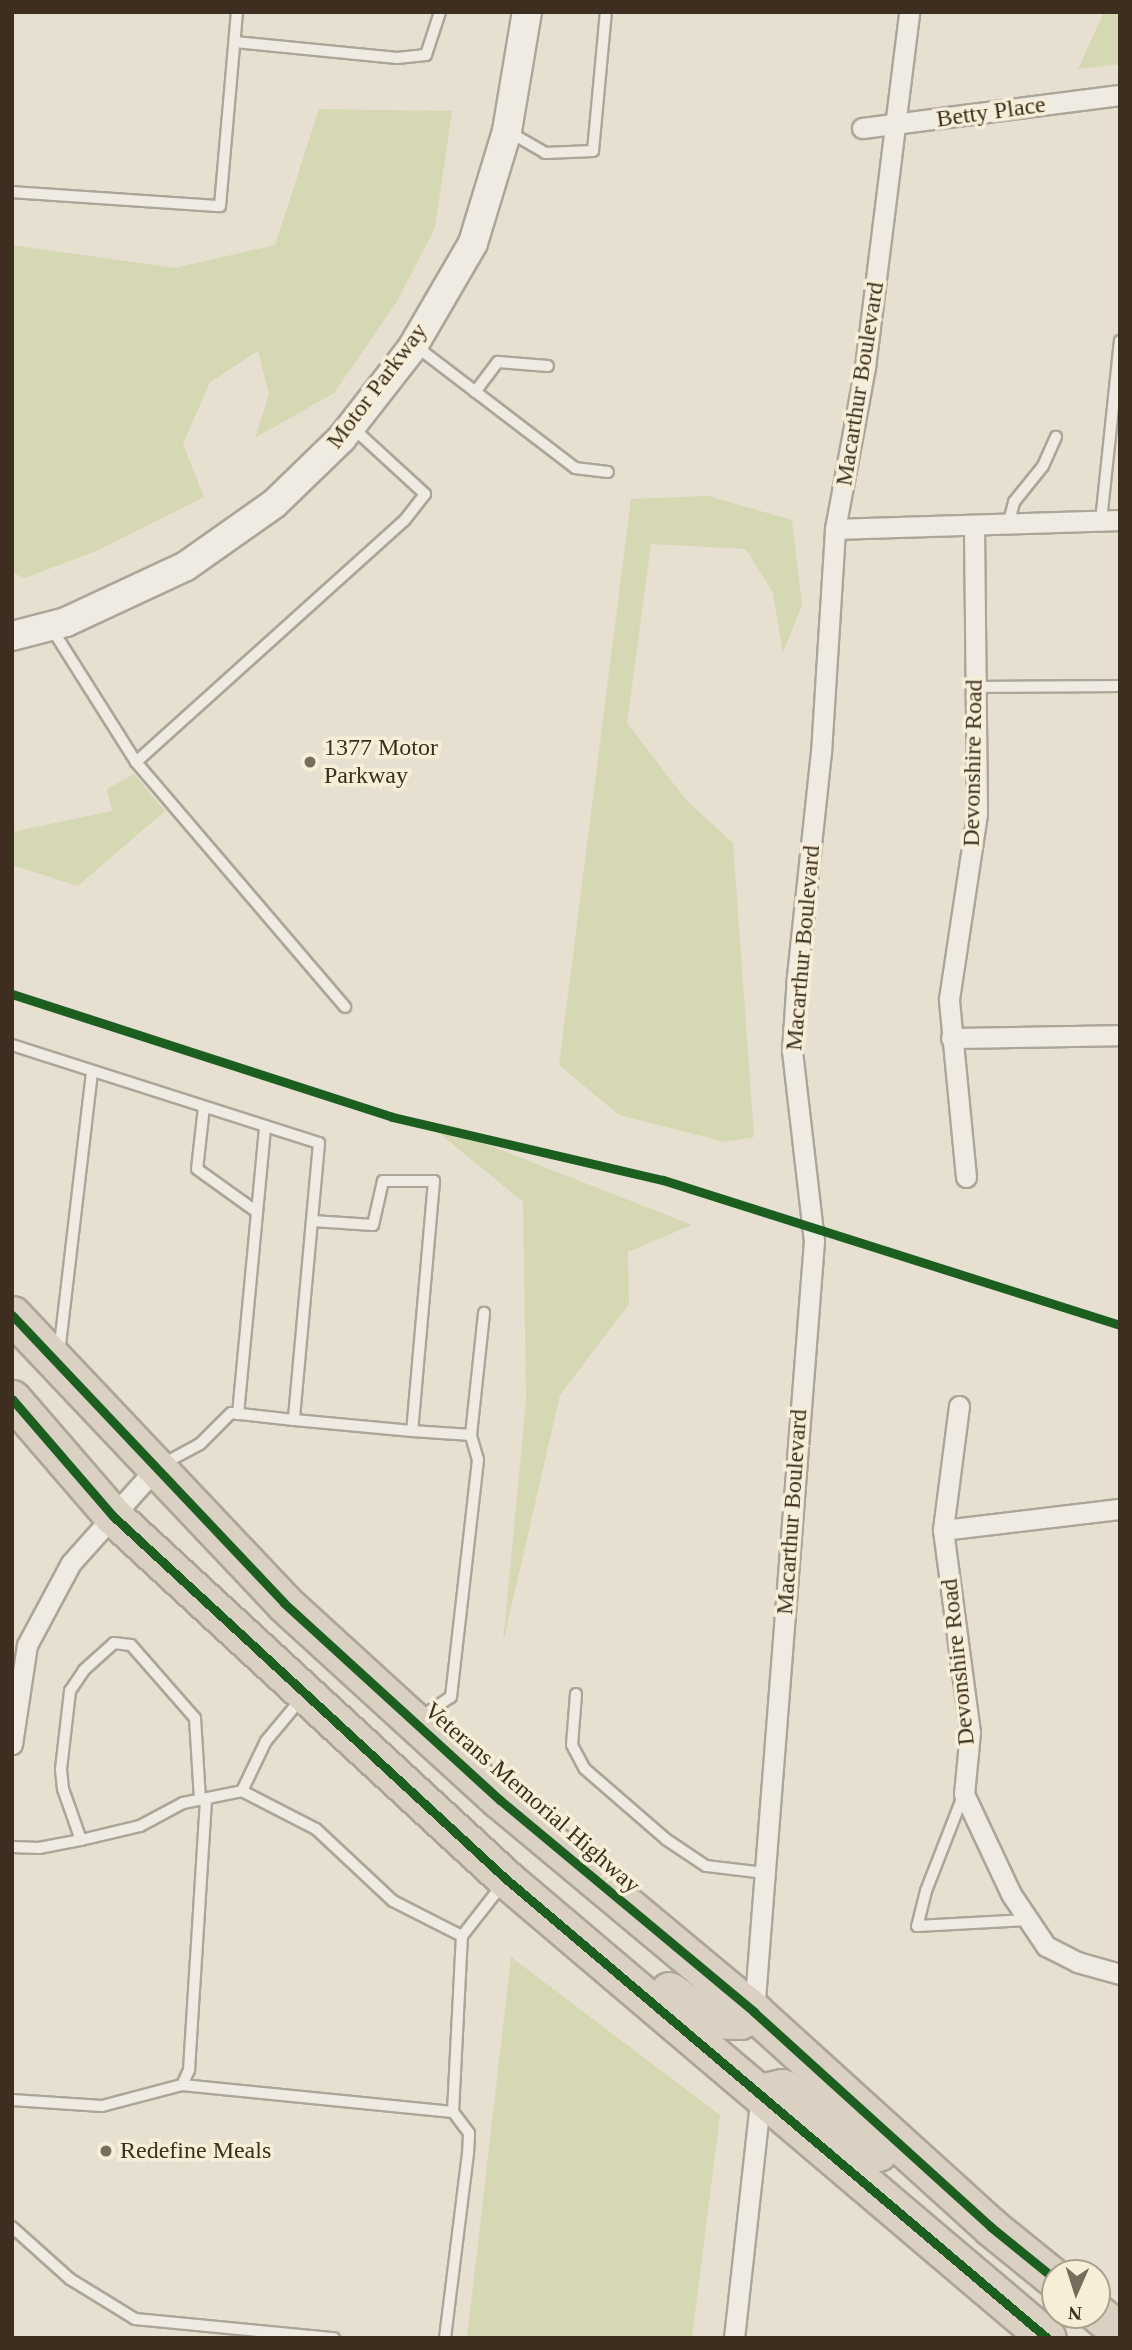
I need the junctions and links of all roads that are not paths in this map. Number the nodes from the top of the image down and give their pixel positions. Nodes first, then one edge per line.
1 (237, 12) edge
2 (440, 12) edge
3 (527, 12) edge
4 (606, 12) edge
5 (909, 12) edge
6 (235, 42) junction
7 (1120, 95) edge
8 (897, 124) junction
9 (862, 128) dead end
10 (507, 131) junction
11 (12, 192) edge
12 (1120, 341) edge
13 (414, 345) junction
14 (548, 366) dead end
15 (475, 392) junction
16 (351, 426) junction
17 (1056, 437) dead end
18 (608, 472) dead end
19 (1110, 520) edge
20 (1007, 526) junction
21 (974, 527) junction
22 (835, 529) junction
23 (51, 626) junction
24 (12, 636) edge
25 (1120, 686) edge
26 (975, 687) junction
27 (136, 762) junction
28 (345, 1007) dead end
29 (1120, 1035) edge
30 (951, 1038) junction
31 (12, 1045) edge
32 (92, 1072) junction
33 (204, 1107) junction
34 (265, 1126) junction
35 (966, 1177) dead end
36 (257, 1212) junction
37 (313, 1221) junction
38 (484, 1313) dead end
39 (12, 1315) edge
40 (58, 1364) junction
41 (12, 1399) edge
42 (959, 1406) dead end
43 (237, 1414) junction
44 (294, 1420) junction
45 (412, 1431) junction
46 (471, 1435) junction
47 (155, 1469) junction
48 (1120, 1509) edge
49 (113, 1516) junction
50 (943, 1530) junction
51 (576, 1694) dead end
52 (304, 1695) junction
53 (13, 1717) edge
54 (414, 1722) junction
55 (12, 1744) edge
56 (242, 1791) junction
57 (964, 1794) junction
58 (203, 1799) junction
59 (81, 1840) junction
60 (12, 1847) edge
61 (765, 1873) junction
62 (506, 1879) junction
63 (1029, 1920) junction
64 (462, 1936) junction
65 (1120, 1973) edge
66 (754, 2012) junction
67 (181, 2085) junction
68 (761, 2095) junction
69 (12, 2100) edge
70 (453, 2112) junction
71 (12, 2227) edge
72 (1041, 2267) edge
73 (1041, 2269) edge
74 (334, 2338) edge
75 (445, 2338) edge
76 (734, 2338) edge
77 (1048, 2338) edge

1 - 6 lane
2 - 6 lane
3 - 10 main road, Motor Parkway
4 - 10 lane
5 - 8 street, Macarthur Boulevard
6 - 11 lane
7 - 8 street, Betty Place
8 - 9 street, Betty Place
8 - 22 street, Macarthur Boulevard
10 - 13 main road, Motor Parkway
12 - 19 lane
13 - 15 lane
13 - 16 main road, Motor Parkway
14 - 15 lane
15 - 18 lane
16 - 23 main road, Motor Parkway
16 - 27 lane
17 - 20 lane
19 - 20 street
20 - 21 street
21 - 22 street
21 - 26 street, Devonshire Road
22 - 61 street, Macarthur Boulevard
23 - 24 main road, Motor Parkway
23 - 27 lane
25 - 26 lane
26 - 30 street, Devonshire Road
27 - 28 lane
29 - 30 street
30 - 35 street, Devonshire Road
31 - 32 lane
32 - 33 lane
32 - 40 lane
33 - 34 lane
33 - 36 lane
34 - 36 lane
34 - 37 lane
36 - 43 lane
37 - 44 lane
37 - 45 lane
38 - 46 lane
39 - 40 highway, Veterans Memorial Highway
40 - 47 highway, Veterans Memorial Highway
41 - 49 highway
42 - 50 street, Devonshire Road
43 - 44 lane
43 - 47 lane
44 - 45 lane
45 - 46 lane
46 - 54 lane
47 - 49 street
47 - 54 highway, Veterans Memorial Highway
48 - 50 street
49 - 52 highway
49 - 53 street
50 - 57 street, Devonshire Road
51 - 61 lane
52 - 56 lane
52 - 62 highway
53 - 55 street
54 - 66 highway, Veterans Memorial Highway
56 - 58 lane
56 - 64 lane
57 - 63 street
57 - 63 lane
58 - 59 lane
58 - 59 lane
58 - 67 lane
59 - 60 lane
61 - 66 street, Macarthur Boulevard
62 - 64 lane
62 - 66 highway
62 - 68 highway
63 - 65 street
64 - 70 lane
66 - 72 highway, Veterans Memorial Highway
67 - 69 lane
67 - 70 lane
68 - 73 highway
68 - 76 street
68 - 77 highway
70 - 75 lane
71 - 74 lane

